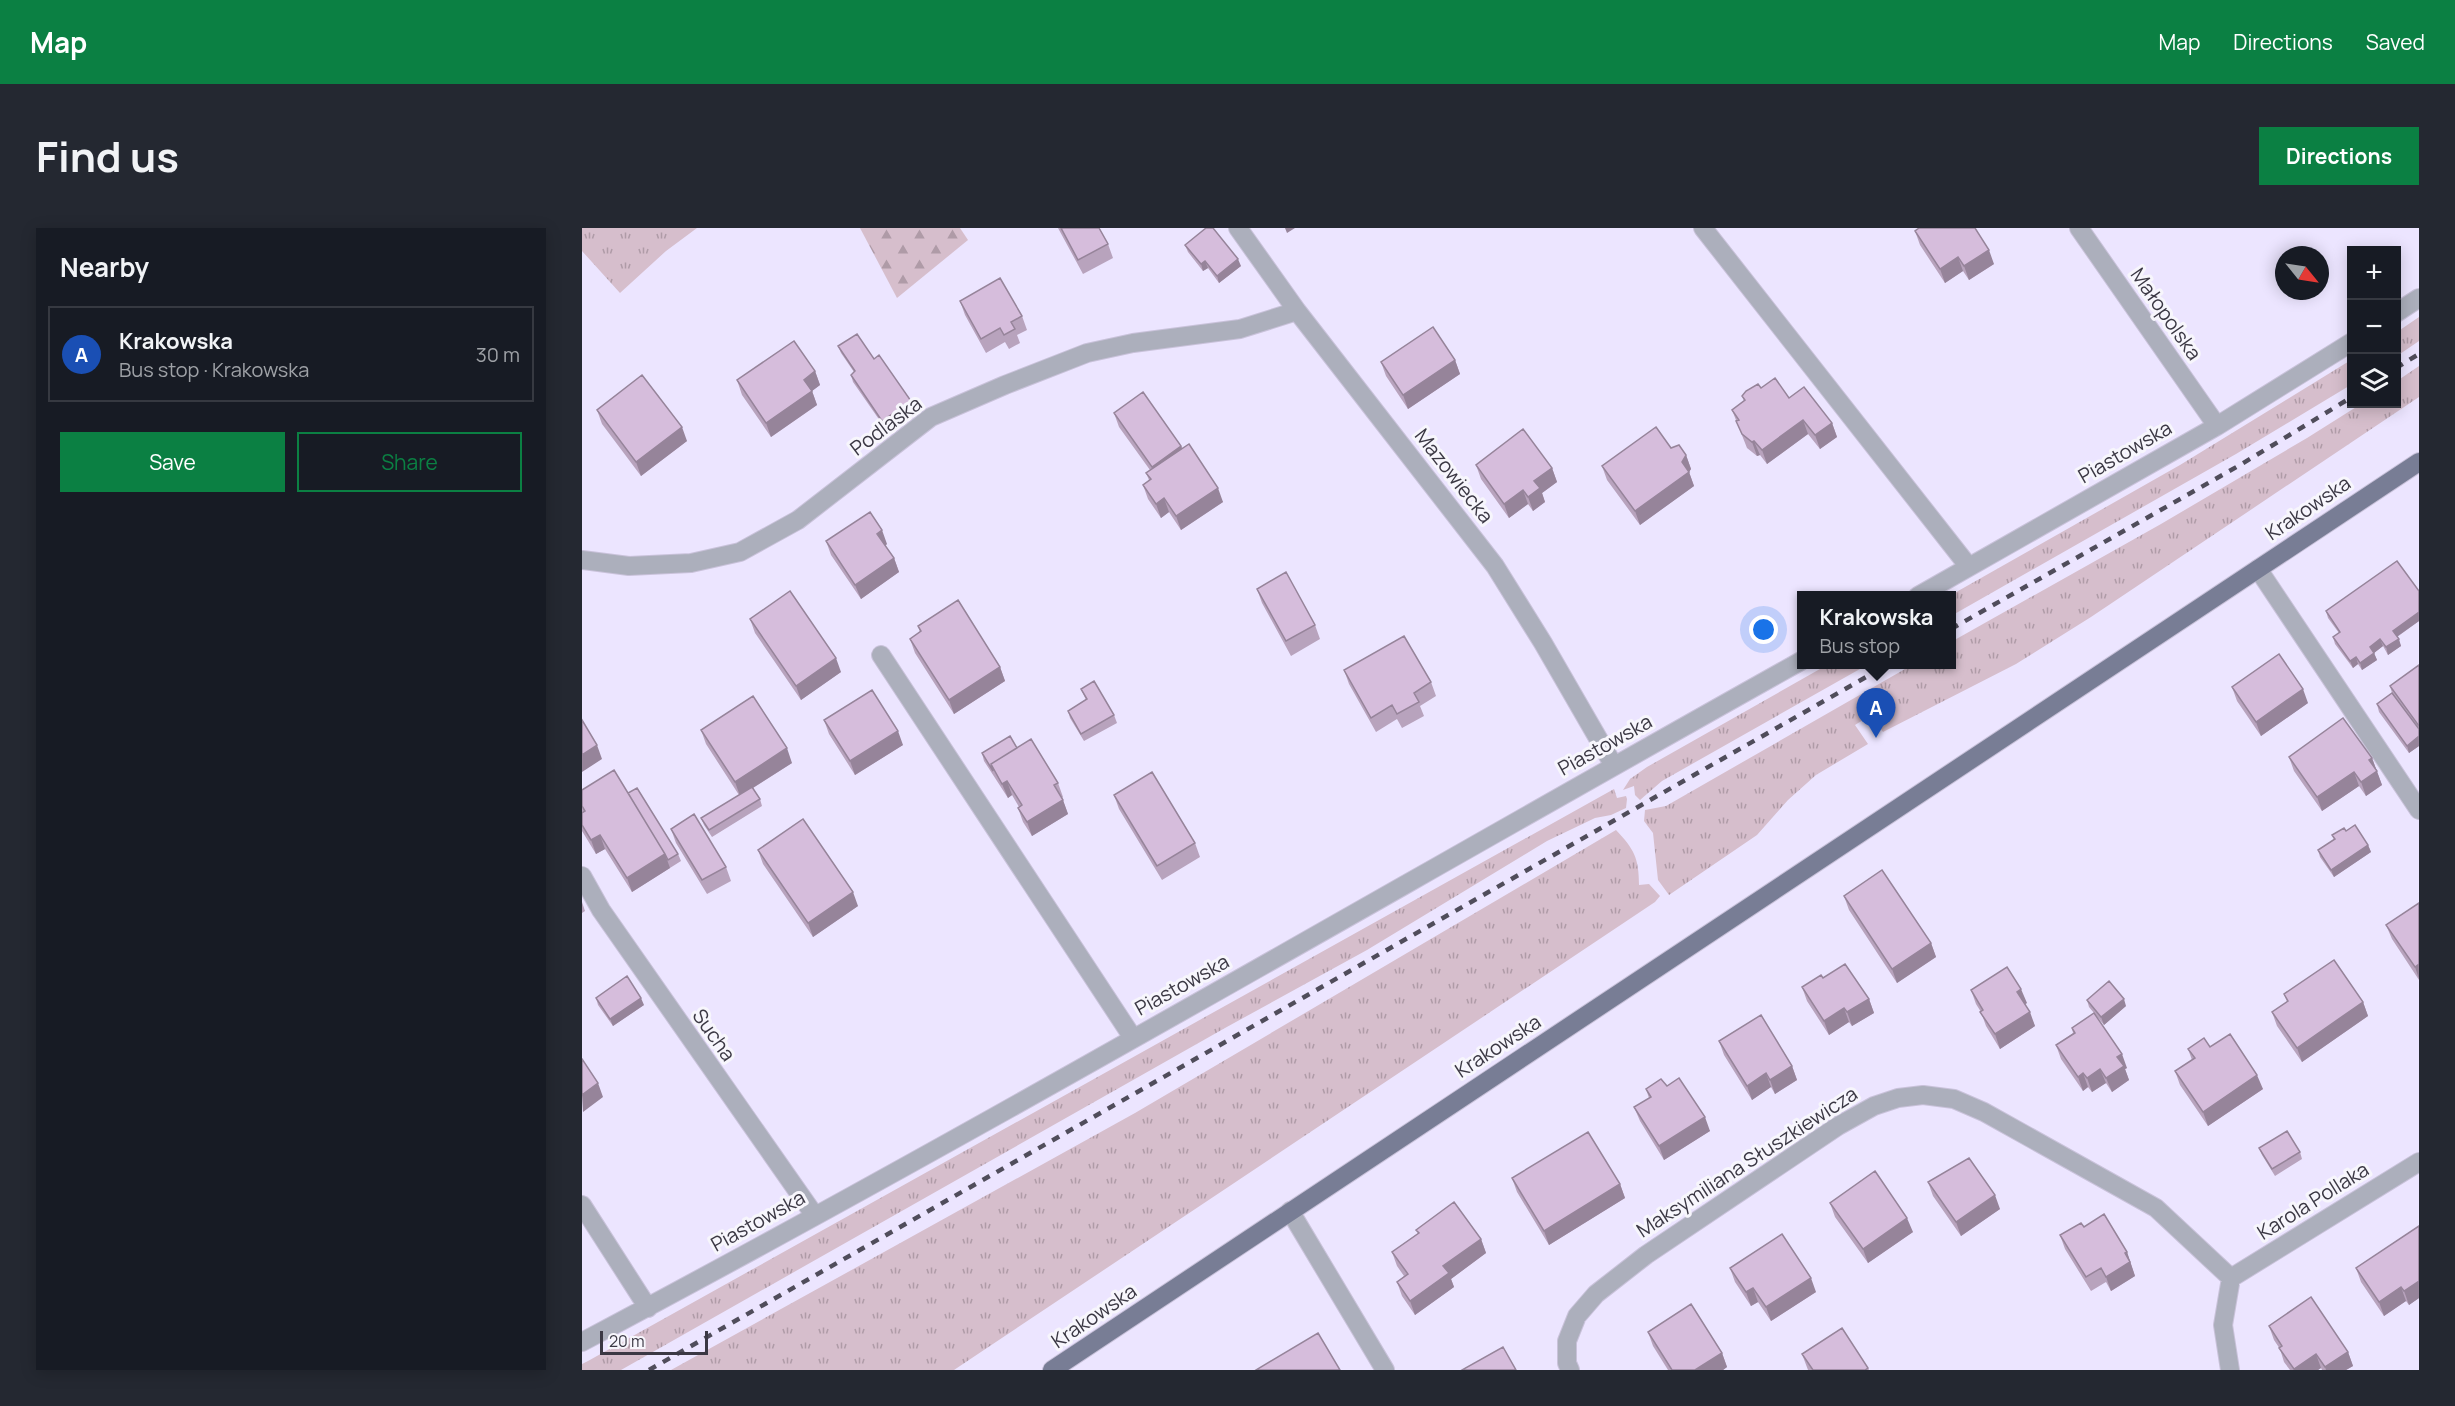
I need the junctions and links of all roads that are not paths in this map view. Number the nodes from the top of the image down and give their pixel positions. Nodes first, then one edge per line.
1 (1238, 228) edge
2 (1703, 228) edge
3 (2079, 228) edge
4 (2419, 298) edge
5 (2401, 310) edge
6 (1297, 311) junction
7 (2347, 345) edge
8 (2217, 426) junction
9 (2419, 462) edge
10 (582, 560) edge
11 (1968, 567) junction
12 (2258, 569) junction
13 (1927, 591) edge
14 (881, 656) dead end
15 (1797, 663) edge
16 (1614, 766) junction
17 (2419, 810) edge
18 (582, 876) edge
19 (1133, 1038) junction
20 (2419, 1162) edge
21 (582, 1204) edge
22 (1290, 1211) junction
23 (815, 1216) junction
24 (2231, 1278) junction
25 (648, 1308) junction
26 (582, 1342) edge
27 (1052, 1370) edge
28 (1386, 1370) edge
29 (1570, 1370) edge
30 (2230, 1370) edge

1 - 6 street, Mazowiecka
2 - 11 street
3 - 8 street, Małopolska
4 - 5 street
6 - 10 street, Podlaska
6 - 16 street, Mazowiecka
7 - 8 street, Piastowska
8 - 11 street, Piastowska
9 - 12 main road, Krakowska
11 - 13 street, Piastowska
12 - 17 street
12 - 22 main road, Krakowska
14 - 19 street
15 - 16 street, Piastowska
16 - 19 street, Piastowska
18 - 23 street, Sucha
19 - 23 street, Piastowska
20 - 24 street, Karola Pollaka
21 - 25 street
22 - 27 main road, Krakowska
22 - 28 street
23 - 25 street, Piastowska
24 - 29 street, Maksymiliana Słuszkiewicza
24 - 30 street
25 - 26 street, Piastowska

